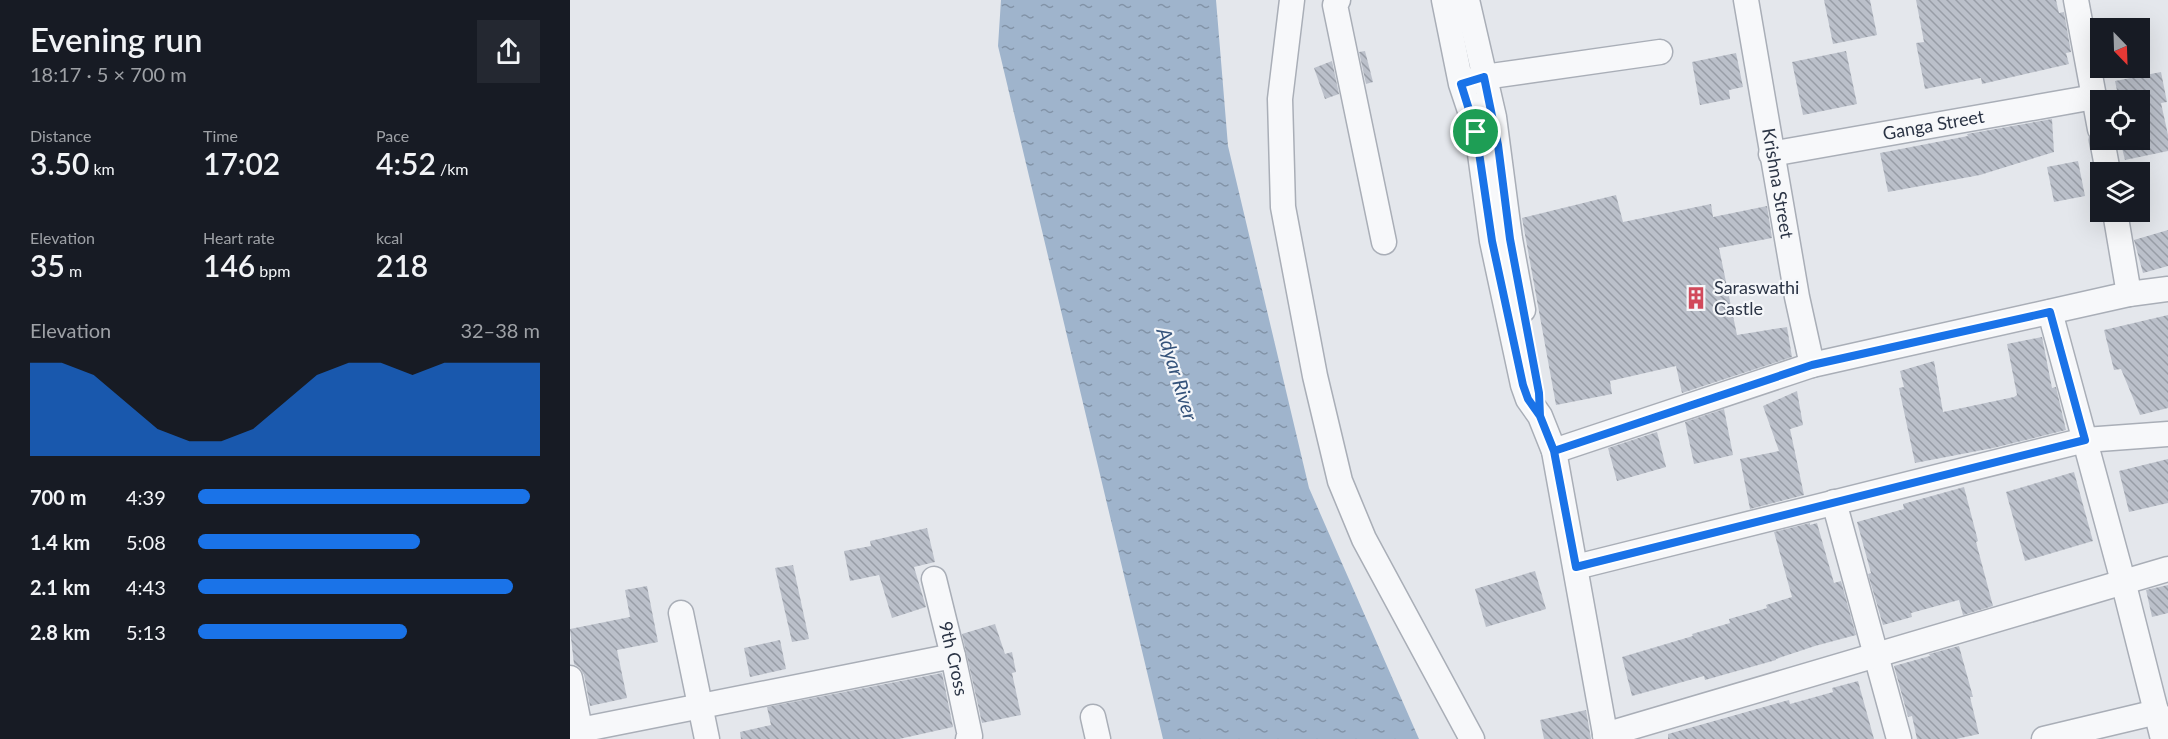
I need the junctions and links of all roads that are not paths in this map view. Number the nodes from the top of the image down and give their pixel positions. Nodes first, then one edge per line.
1 (1292, 0) edge
2 (1338, 0) edge
3 (1444, 0) edge
4 (1467, 0) edge
5 (1746, 0) edge
6 (2076, 0) edge
7 (1660, 52) dead end
8 (1484, 77) junction
9 (1461, 84) junction
10 (2093, 90) edge
11 (2090, 98) edge
12 (1771, 153) junction
13 (2117, 222) edge
14 (1501, 240) junction
15 (1384, 242) dead end
16 (2168, 289) edge
17 (2129, 294) junction
18 (2050, 312) junction
19 (1812, 365) junction
20 (2168, 434) edge
21 (2085, 440) junction
22 (1554, 451) junction
23 (1834, 502) junction
24 (1576, 567) junction
25 (2168, 569) edge
26 (934, 579) dead end
27 (2123, 581) junction
28 (681, 613) dead end
29 (1876, 654) junction
30 (953, 656) junction
31 (570, 678) edge
32 (700, 707) junction
33 (2157, 712) junction
34 (577, 733) edge
35 (1605, 737) edge
36 (707, 739) edge
37 (968, 739) edge
38 (1472, 739) edge
39 (1899, 739) edge
40 (2044, 739) edge
41 (2163, 739) edge

1 - 38 street
2 - 15 street
3 - 9 street
4 - 8 street
5 - 12 street, Krishna Street
6 - 10 street
7 - 8 street
8 - 9 street
8 - 14 street
9 - 14 street
11 - 12 street, Ganga Street
12 - 19 street, Krishna Street
13 - 17 street
14 - 22 street
16 - 17 street
17 - 18 street
18 - 19 street
18 - 21 street
19 - 22 street
20 - 21 street
21 - 23 street
21 - 27 street
22 - 24 street
23 - 24 street
23 - 29 street
24 - 35 street
25 - 27 street
26 - 30 street, 9th Cross
27 - 29 street
27 - 33 street
28 - 32 street
29 - 35 street
29 - 39 street
30 - 32 street
30 - 37 street, 9th Cross
31 - 34 street
32 - 34 street
32 - 36 street
33 - 40 street
33 - 41 street

